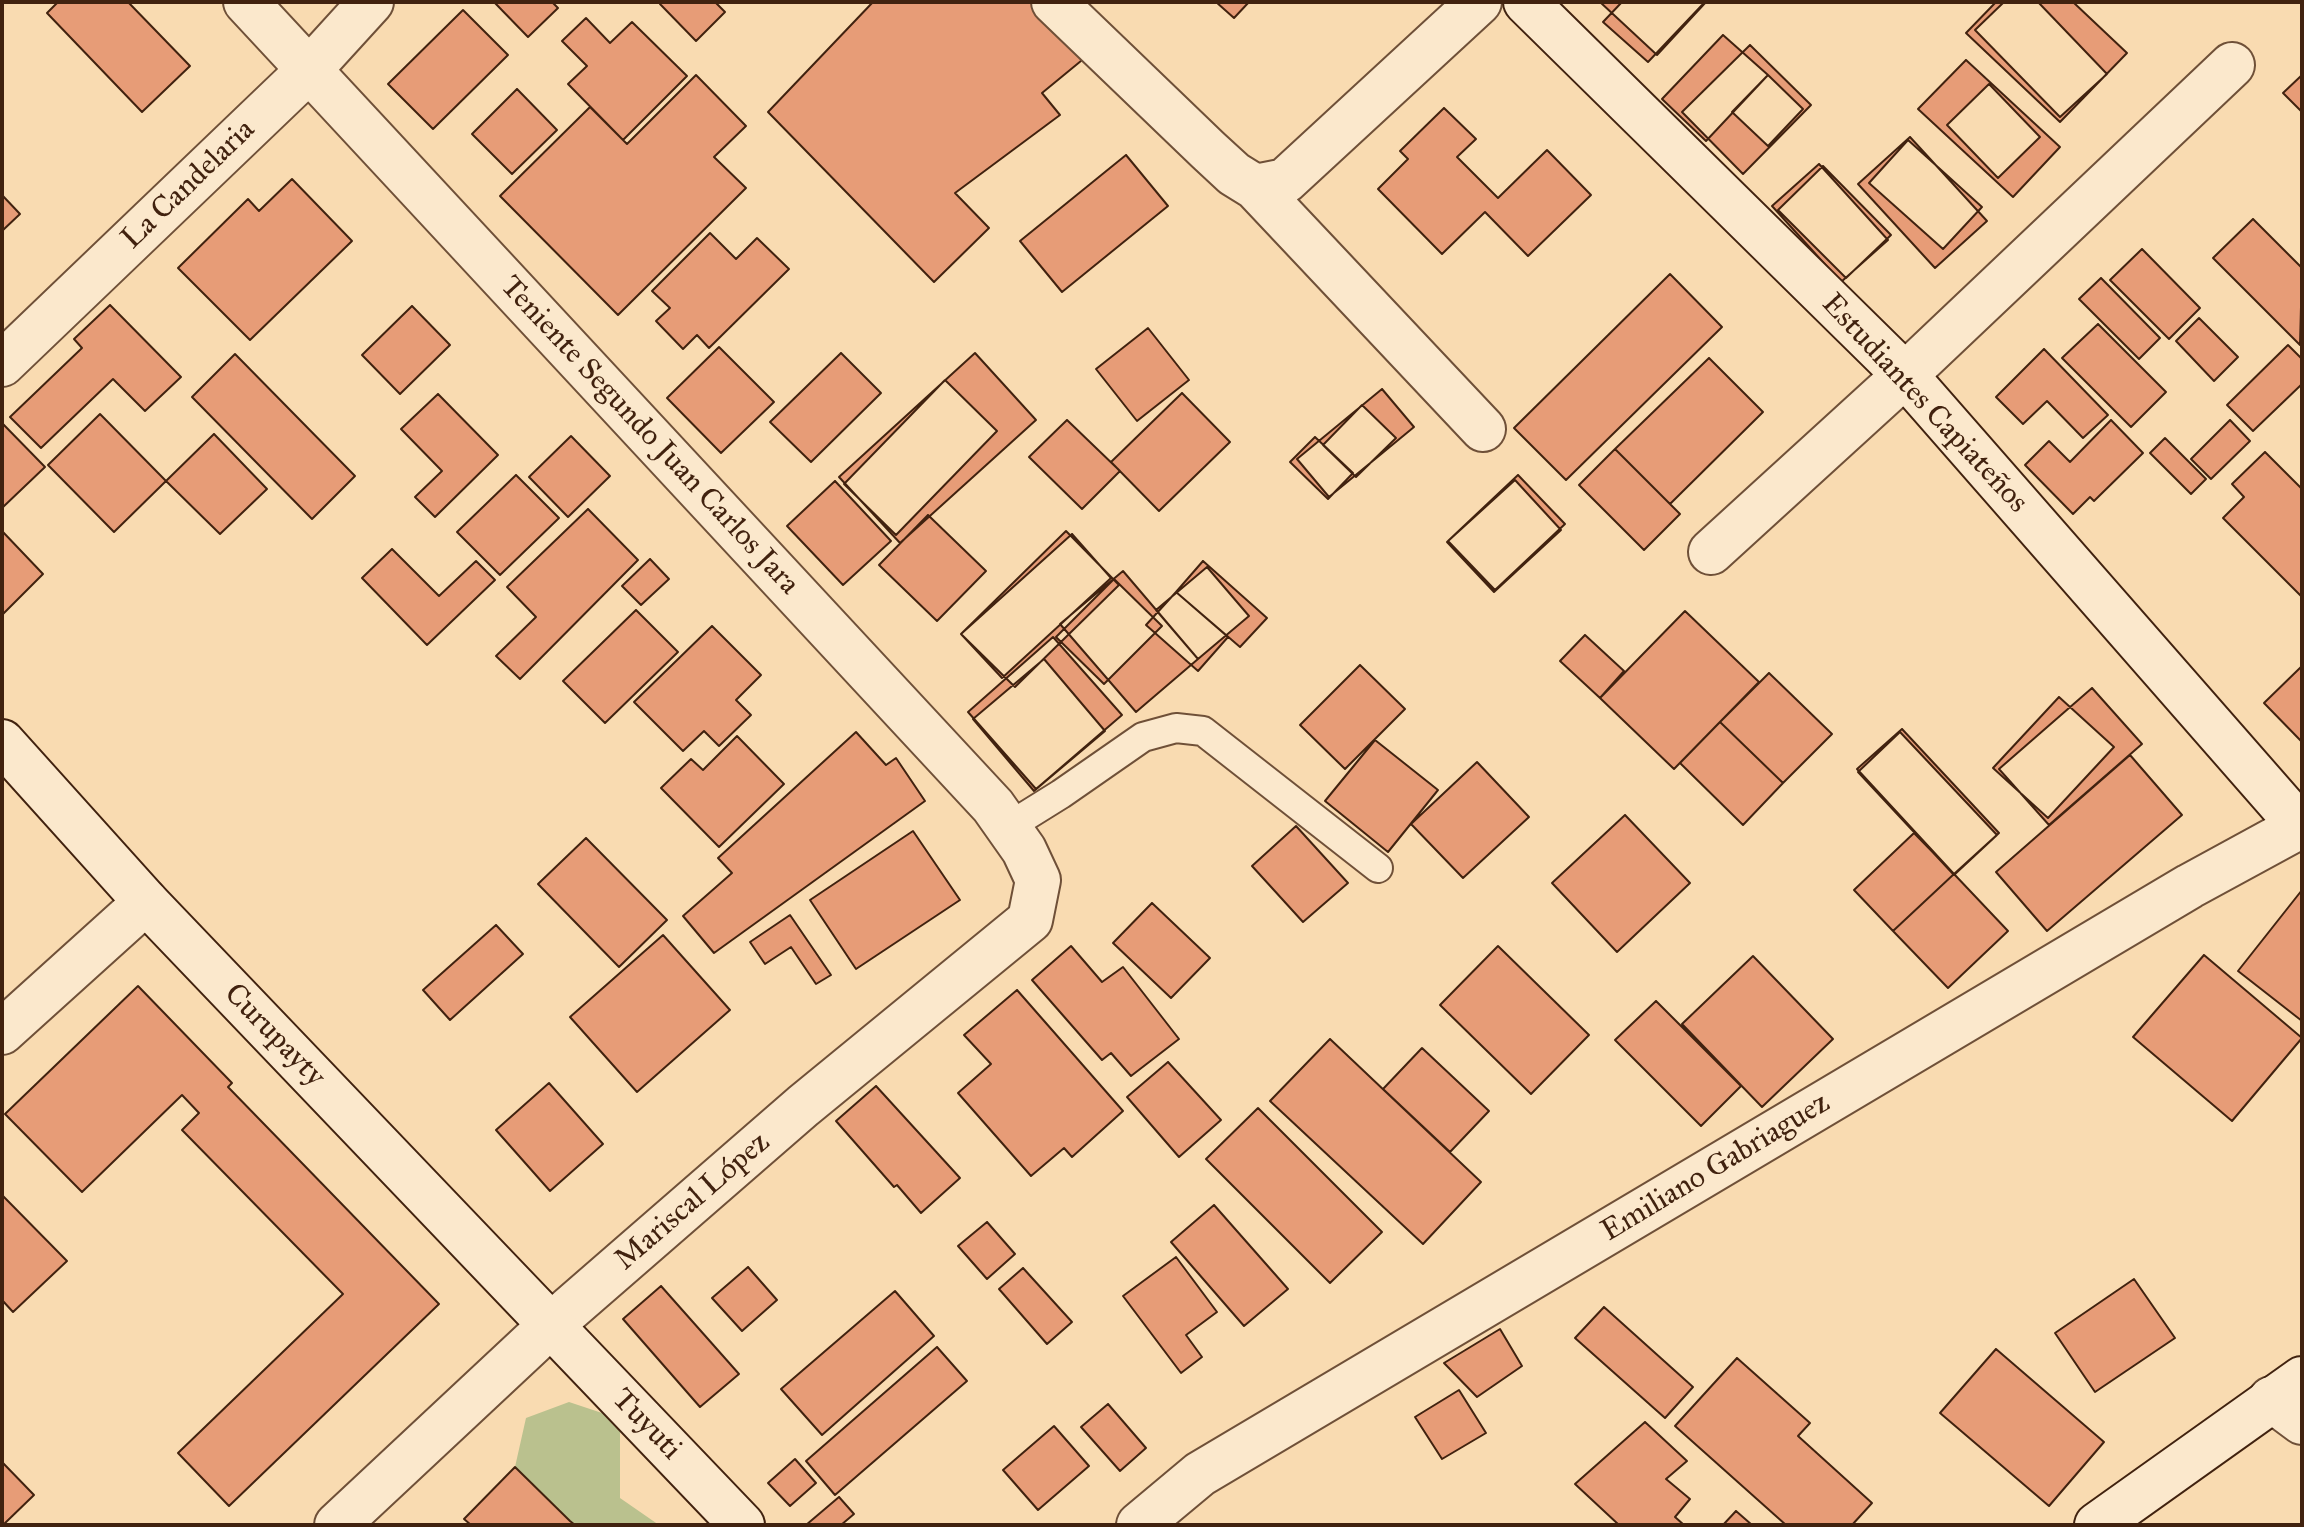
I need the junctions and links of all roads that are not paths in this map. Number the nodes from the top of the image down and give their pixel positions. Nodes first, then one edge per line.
1 (246, 2) edge
2 (371, 2) edge
3 (1054, 2) edge
4 (1479, 2) edge
5 (1526, 2) edge
6 (2232, 65) dead end
7 (309, 70) junction
8 (1255, 187) junction
9 (2, 364) edge
10 (1905, 375) junction
11 (1483, 429) dead end
12 (1711, 552) dead end
13 (2, 742) edge
14 (2301, 826) edge
15 (1008, 827) junction
16 (1378, 868) dead end
17 (1038, 880) joint
18 (146, 902) junction
19 (2, 1032) edge
20 (551, 1325) junction
21 (2292, 1400) edge
22 (337, 1525) edge
23 (742, 1525) edge
24 (1139, 1525) edge
25 (2097, 1525) edge

1 - 7 street, Teniente Segundo Juan Carlos Jara
2 - 7 street, La Candelaria
3 - 8 street
4 - 8 street
5 - 10 street, Estudiantes Capiateños
6 - 10 street
7 - 9 street, La Candelaria
7 - 15 street, Teniente Segundo Juan Carlos Jara
8 - 11 street
10 - 12 street
10 - 14 street, Estudiantes Capiateños
13 - 18 street, Curupayty
14 - 24 street, Emiliano Gabriaguez
15 - 16 lane
15 - 17 street, Teniente Segundo Juan Carlos Jara
17 - 20 street, Mariscal López
18 - 19 street
18 - 20 street, Curupayty
20 - 22 street, Mariscal López
20 - 23 street, Tuyuti
21 - 25 street

